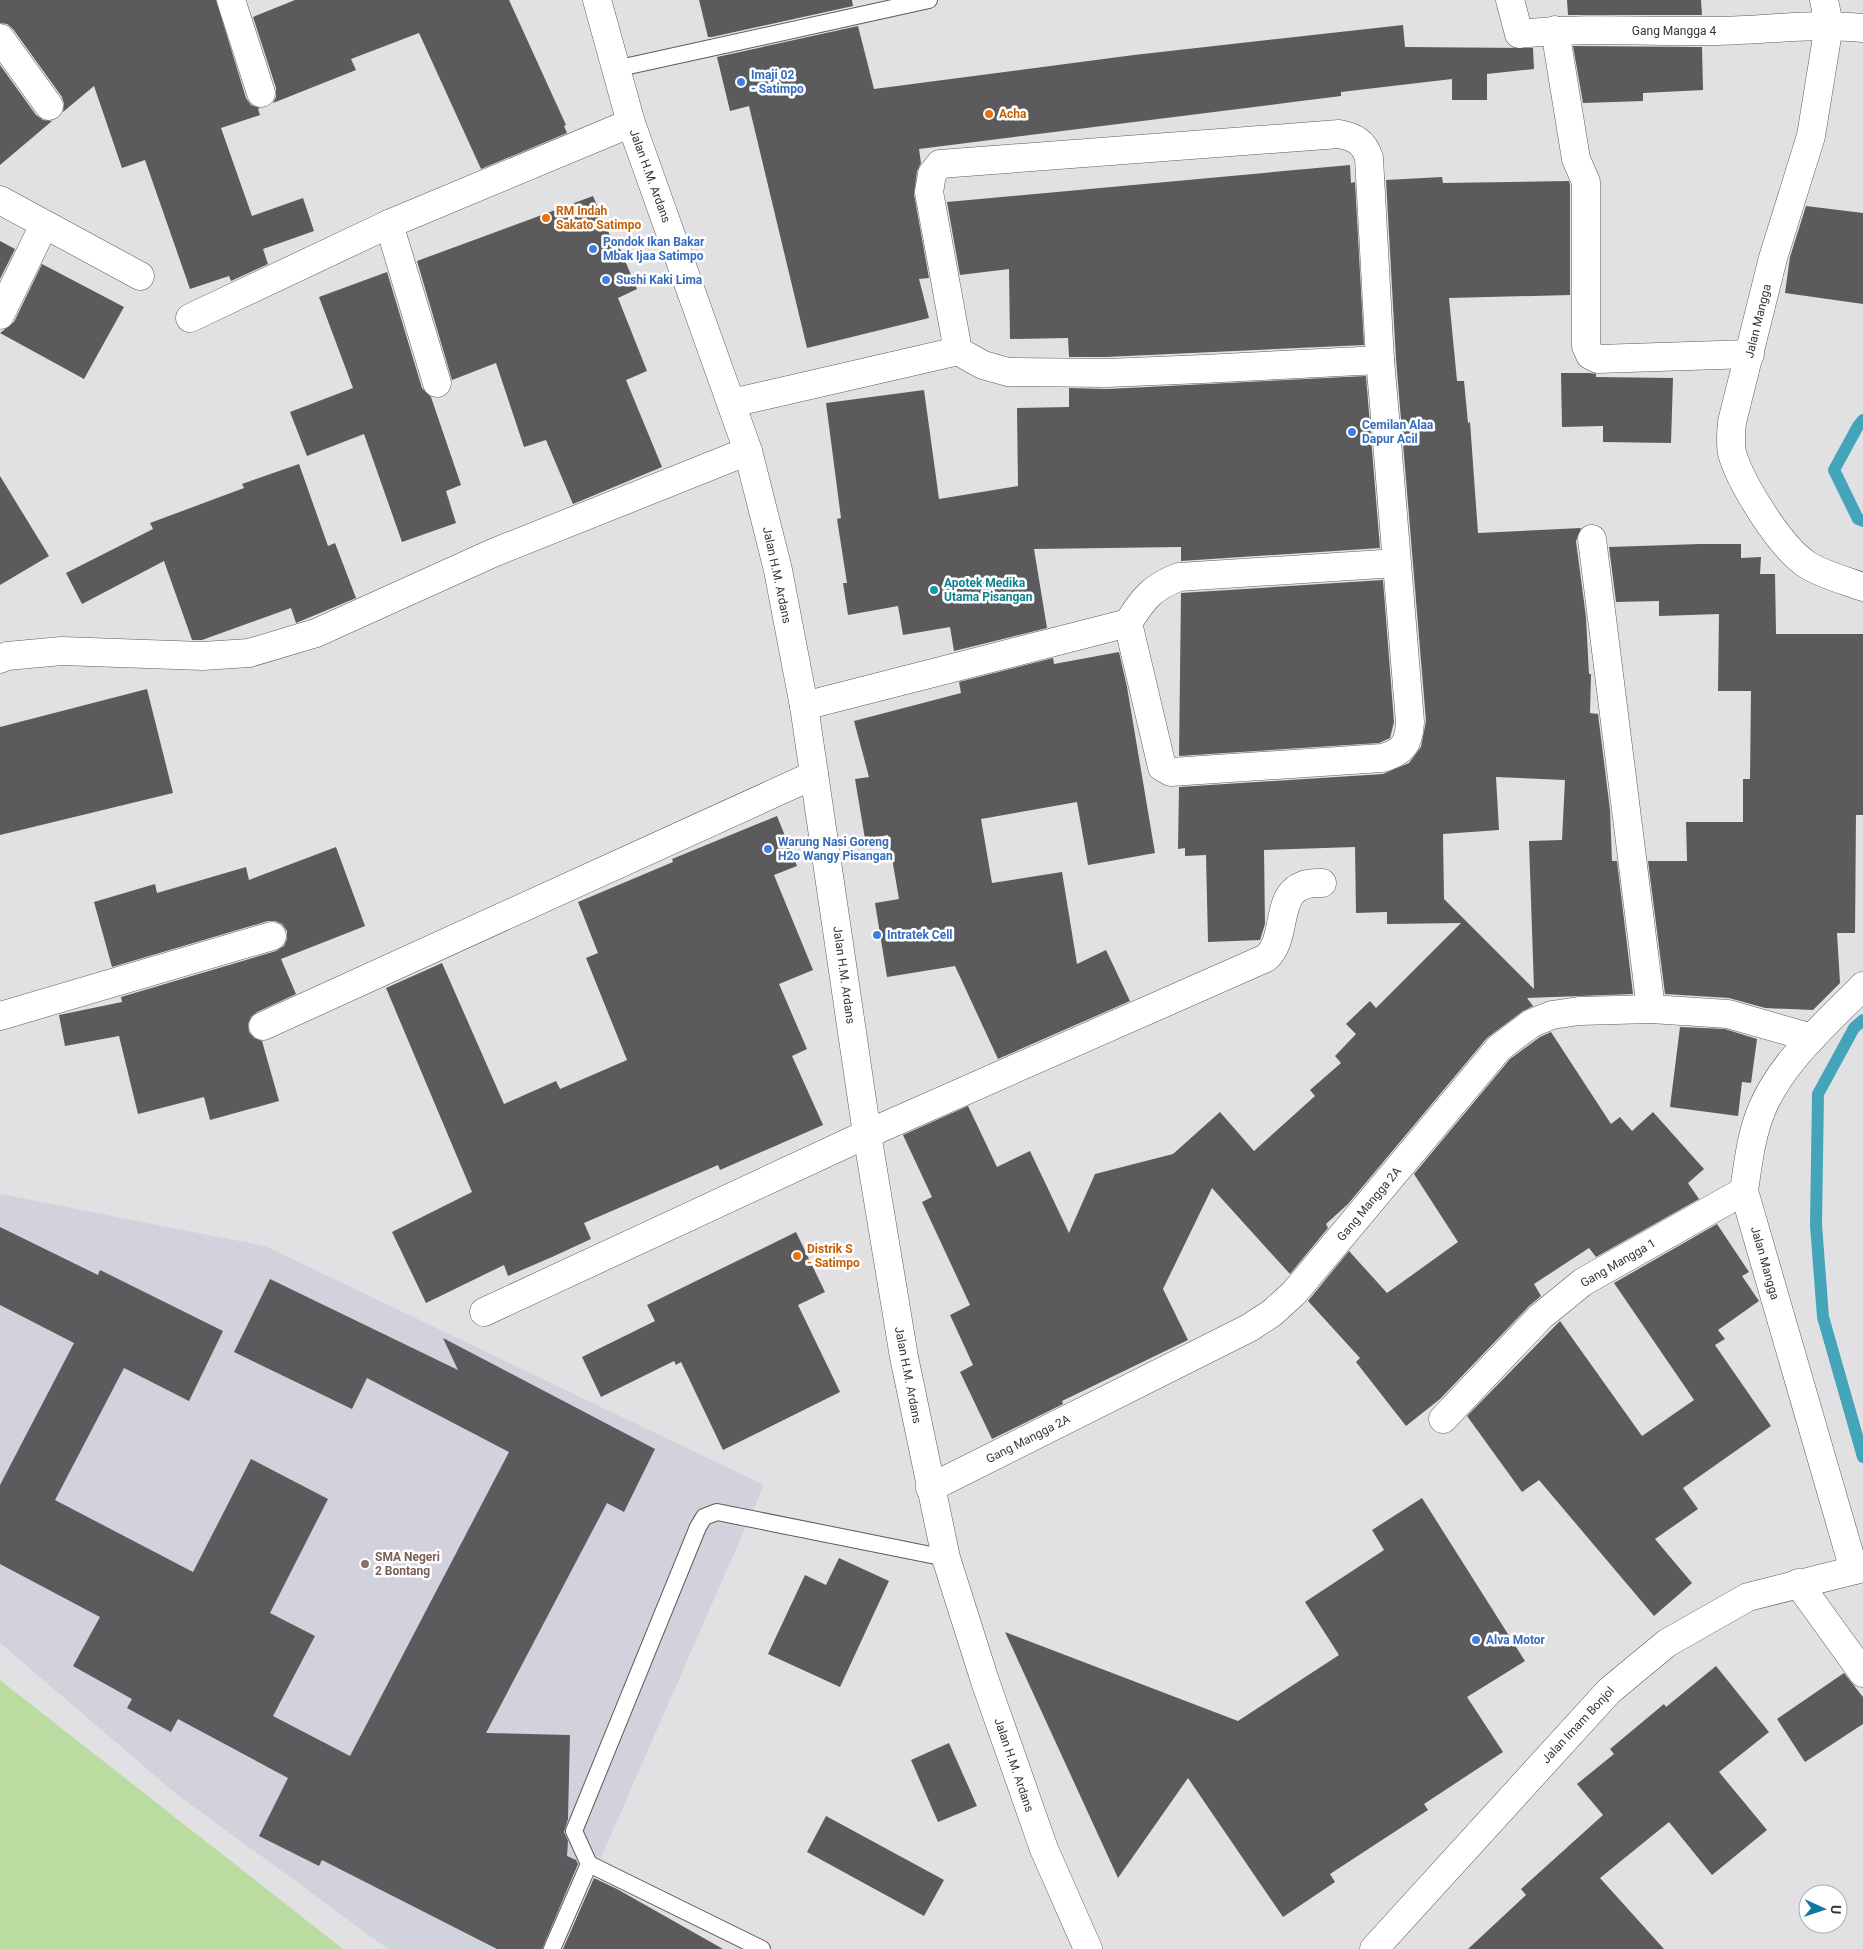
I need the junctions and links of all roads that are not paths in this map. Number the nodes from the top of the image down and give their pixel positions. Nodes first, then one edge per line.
1 (231, 0) edge
2 (597, 0) edge
3 (929, 0) edge
4 (1510, 0) edge
5 (1827, 12) edge
6 (1863, 28) edge
7 (1555, 30) junction
8 (0, 38) edge
9 (615, 69) junction
10 (261, 93) dead end
11 (49, 106) dead end
12 (631, 123) junction
13 (0, 200) edge
14 (389, 224) junction
15 (44, 225) junction
16 (140, 276) dead end
17 (0, 315) edge
18 (190, 318) dead end
19 (958, 351) junction
20 (1750, 354) junction
21 (1380, 360) junction
22 (437, 383) dead end
23 (732, 403) junction
24 (748, 451) junction
25 (1592, 539) dead end
26 (1397, 563) junction
27 (1863, 587) edge
28 (1128, 623) junction
29 (0, 659) edge
30 (804, 706) junction
31 (814, 775) junction
32 (1322, 883) dead end
33 (272, 936) dead end
34 (1863, 986) edge
35 (1651, 1009) junction
36 (0, 1016) edge
37 (263, 1026) dead end
38 (1812, 1038) junction
39 (867, 1134) junction
40 (1744, 1192) junction
41 (484, 1312) dead end
42 (1443, 1419) dead end
43 (930, 1488) junction
44 (946, 1558) junction
45 (1858, 1569) edge
46 (1798, 1583) junction
47 (1863, 1673) edge
48 (589, 1864) junction
49 (552, 1949) edge
50 (762, 1949) edge
51 (1088, 1949) edge
52 (1374, 1949) edge

1 - 10 street
2 - 9 street, Jalan H.M. Ardans
3 - 9 lane
4 - 7 street, Gang Mangga 4
5 - 6 street, Gang Mangga 4
5 - 7 street, Gang Mangga 4
5 - 20 street, Jalan Mangga
7 - 20 street
8 - 11 street
9 - 12 street, Jalan H.M. Ardans
12 - 14 street
12 - 23 street, Jalan H.M. Ardans
13 - 15 street
14 - 18 street
14 - 22 street
15 - 16 street
15 - 17 street
19 - 21 street
19 - 21 street
19 - 23 street
20 - 27 street, Jalan Mangga
21 - 26 street
23 - 24 street, Jalan H.M. Ardans
24 - 29 street
24 - 30 street, Jalan H.M. Ardans
25 - 35 street
26 - 28 street
26 - 28 street
28 - 30 street
30 - 31 street, Jalan H.M. Ardans
31 - 37 street
31 - 39 street, Jalan H.M. Ardans
32 - 39 street
33 - 36 street
34 - 38 street, Jalan Mangga
35 - 38 street, Gang Mangga 2A
35 - 43 street, Gang Mangga 2A
38 - 40 street, Jalan Mangga
39 - 41 street
39 - 43 street, Jalan H.M. Ardans
40 - 42 street, Gang Mangga 1
40 - 45 street, Jalan Mangga
43 - 44 street, Jalan H.M. Ardans
44 - 48 lane
44 - 51 street, Jalan H.M. Ardans
45 - 46 street, Jalan Imam Bonjol
46 - 47 street
46 - 52 street, Jalan Imam Bonjol
48 - 49 lane
48 - 50 lane

